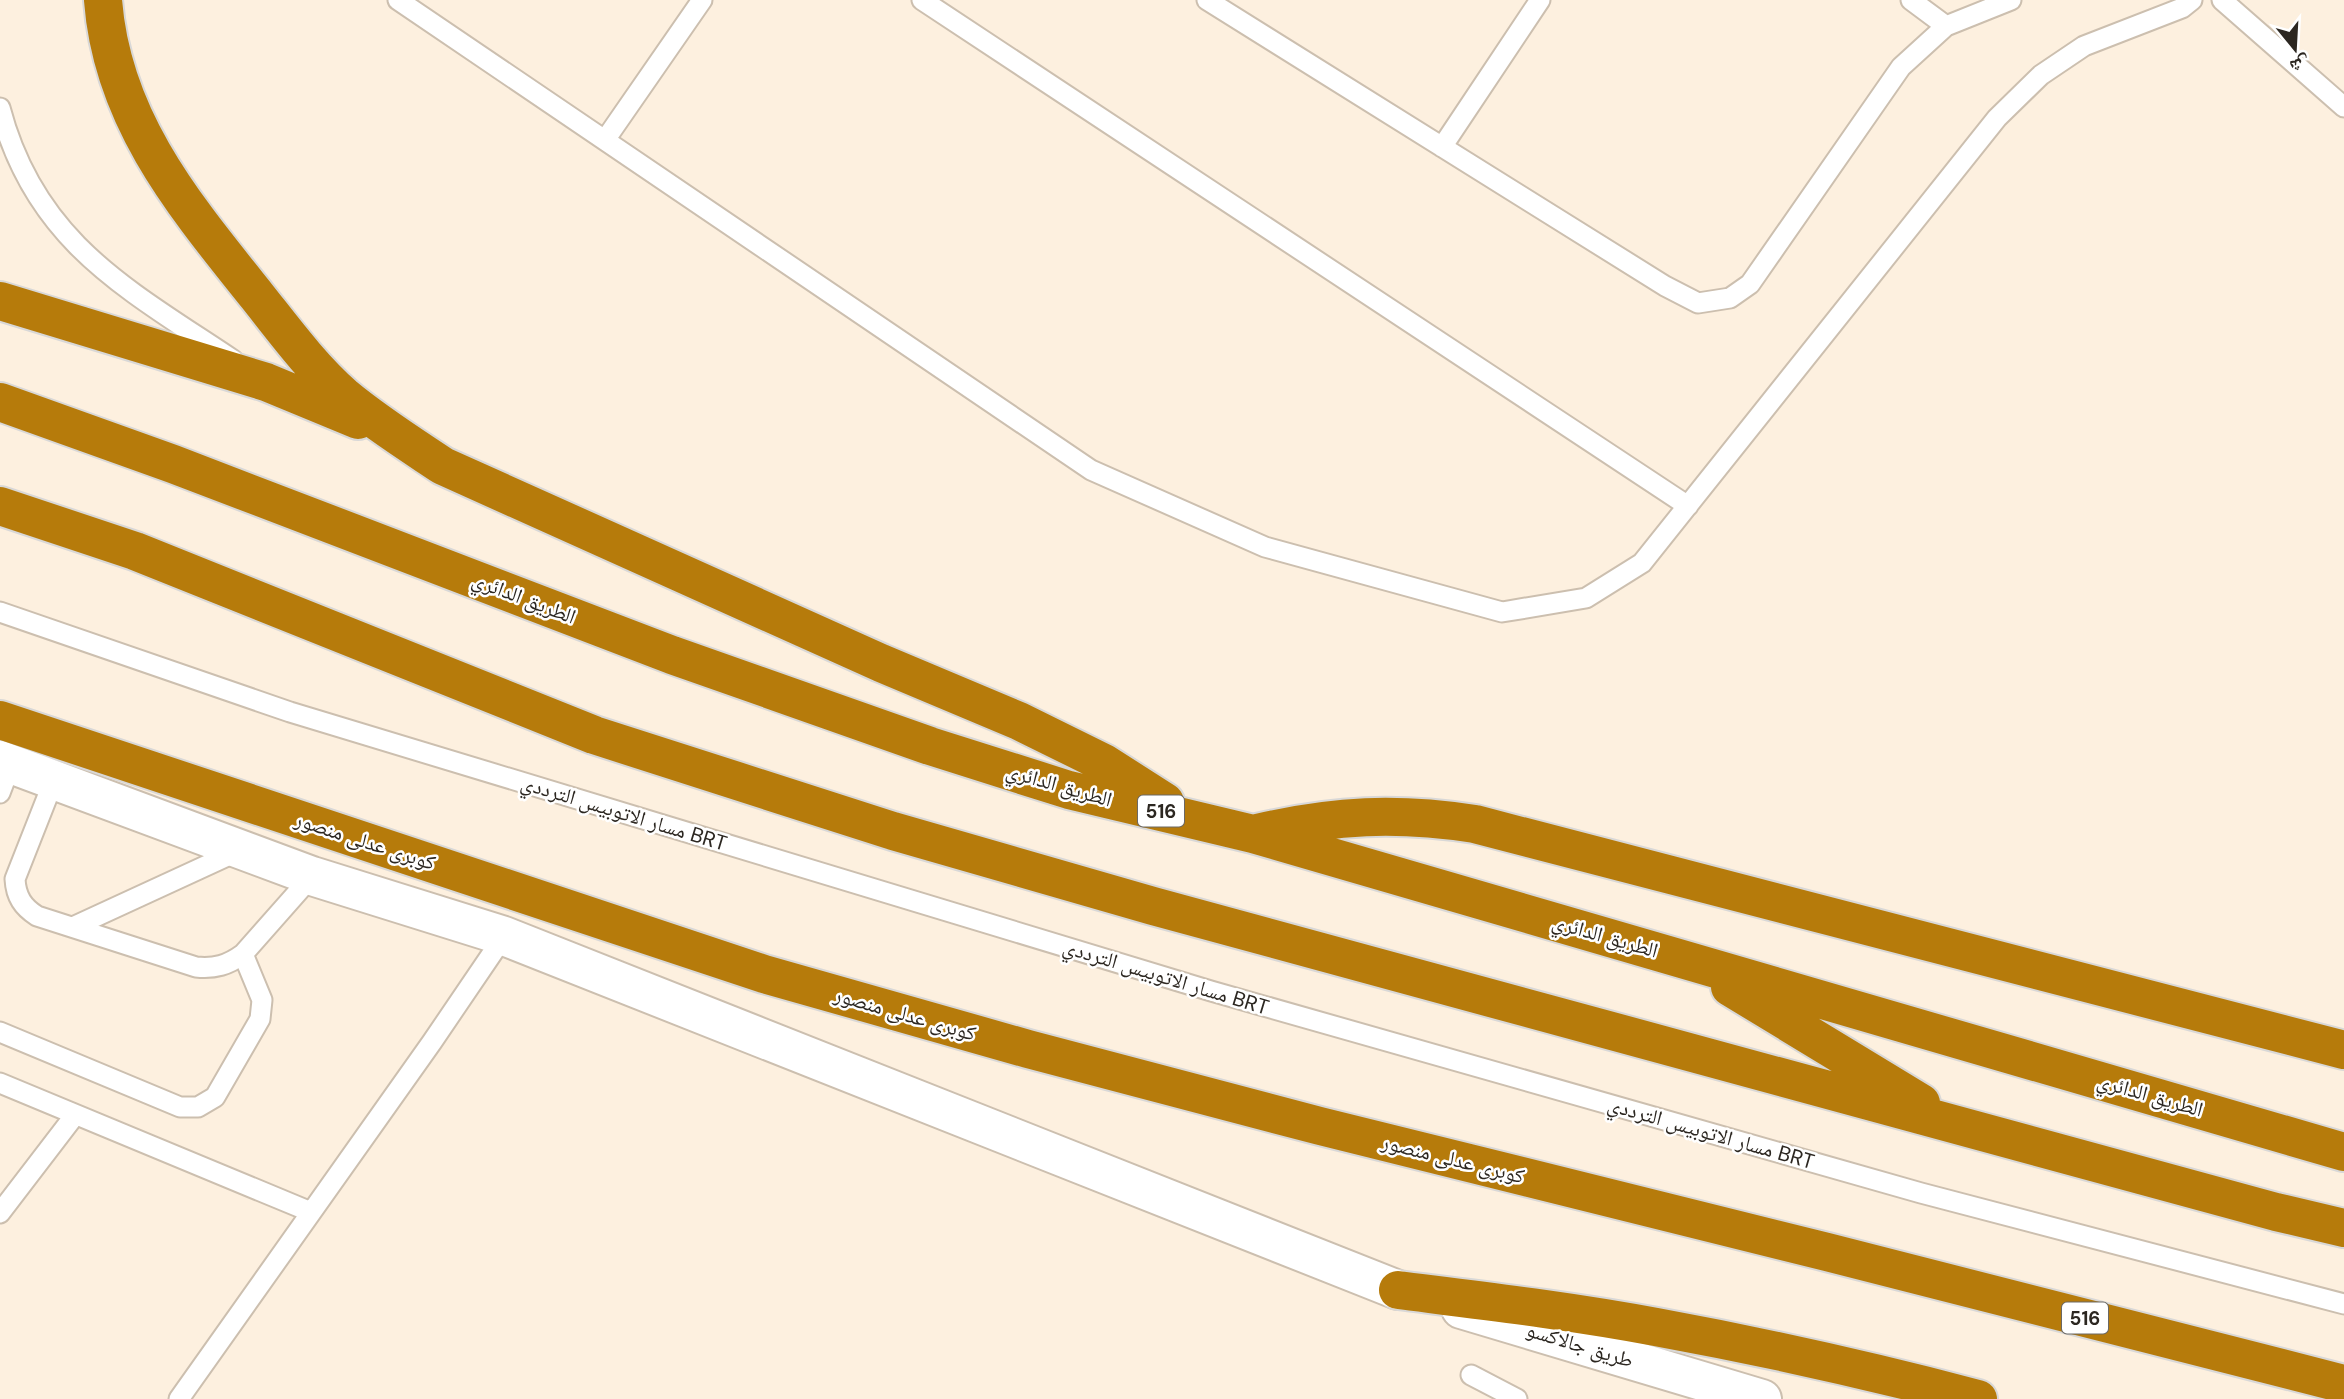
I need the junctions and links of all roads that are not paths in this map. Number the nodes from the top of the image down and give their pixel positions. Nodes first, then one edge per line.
1 (103, 0) edge
2 (398, 0) edge
3 (702, 0) edge
4 (922, 0) edge
5 (1207, 0) edge
6 (1540, 0) edge
7 (1911, 0) edge
8 (2011, 0) edge
9 (2192, 0) edge
10 (2222, 0) edge
11 (1946, 26) junction
12 (2344, 107) edge
13 (0, 108) edge
14 (605, 140) junction
15 (1442, 147) junction
16 (0, 300) edge
17 (266, 382) junction
18 (0, 402) edge
19 (393, 433) junction
20 (0, 506) edge
21 (1688, 506) junction
22 (0, 611) edge
23 (0, 720) edge
24 (4, 773) edge
25 (54, 780) junction
26 (1190, 818) junction
27 (1253, 834) junction
28 (241, 849) junction
29 (312, 876) junction
30 (73, 927) junction
31 (503, 936) junction
32 (243, 954) junction
33 (1685, 960) junction
34 (0, 1032) edge
35 (2344, 1050) edge
36 (0, 1083) edge
37 (75, 1115) junction
38 (1959, 1126) junction
39 (2344, 1152) edge
40 (311, 1212) junction
41 (0, 1213) edge
42 (2344, 1228) edge
43 (1398, 1290) junction
44 (2344, 1304) edge
45 (1471, 1375) dead end
46 (2344, 1384) edge
47 (179, 1399) edge
48 (1517, 1399) edge
49 (1762, 1399) edge
50 (1978, 1399) edge

1 - 19 highway
2 - 14 lane
3 - 14 lane
4 - 21 lane
5 - 15 lane
6 - 15 lane
7 - 11 lane
8 - 11 lane
9 - 21 lane
10 - 12 lane
11 - 15 lane
13 - 17 lane
14 - 21 lane
16 - 17 highway
17 - 19 highway
18 - 26 highway, الطريق الدائري / 516
19 - 26 highway
20 - 38 highway
22 - 44 lane, مسار الاتوبيس الترددي BRT
23 - 46 highway, كوبرى عدلى منصور / 516
24 - 25 main road, طريق جالاكسو
25 - 28 main road, طريق جالاكسو
25 - 30 lane
26 - 27 highway, الطريق الدائري / 516
27 - 33 highway, الطريق الدائري / 516
27 - 35 highway
28 - 29 main road, طريق جالاكسو
28 - 30 lane
29 - 31 main road, طريق جالاكسو
29 - 32 lane
30 - 32 lane
31 - 40 lane
31 - 43 main road, طريق جالاكسو
32 - 34 lane
33 - 38 highway
33 - 39 highway, الطريق الدائري / 516
36 - 37 lane
37 - 40 lane
37 - 41 lane
38 - 42 highway
40 - 47 lane
43 - 49 main road, طريق جالاكسو
43 - 50 highway
45 - 48 lane

